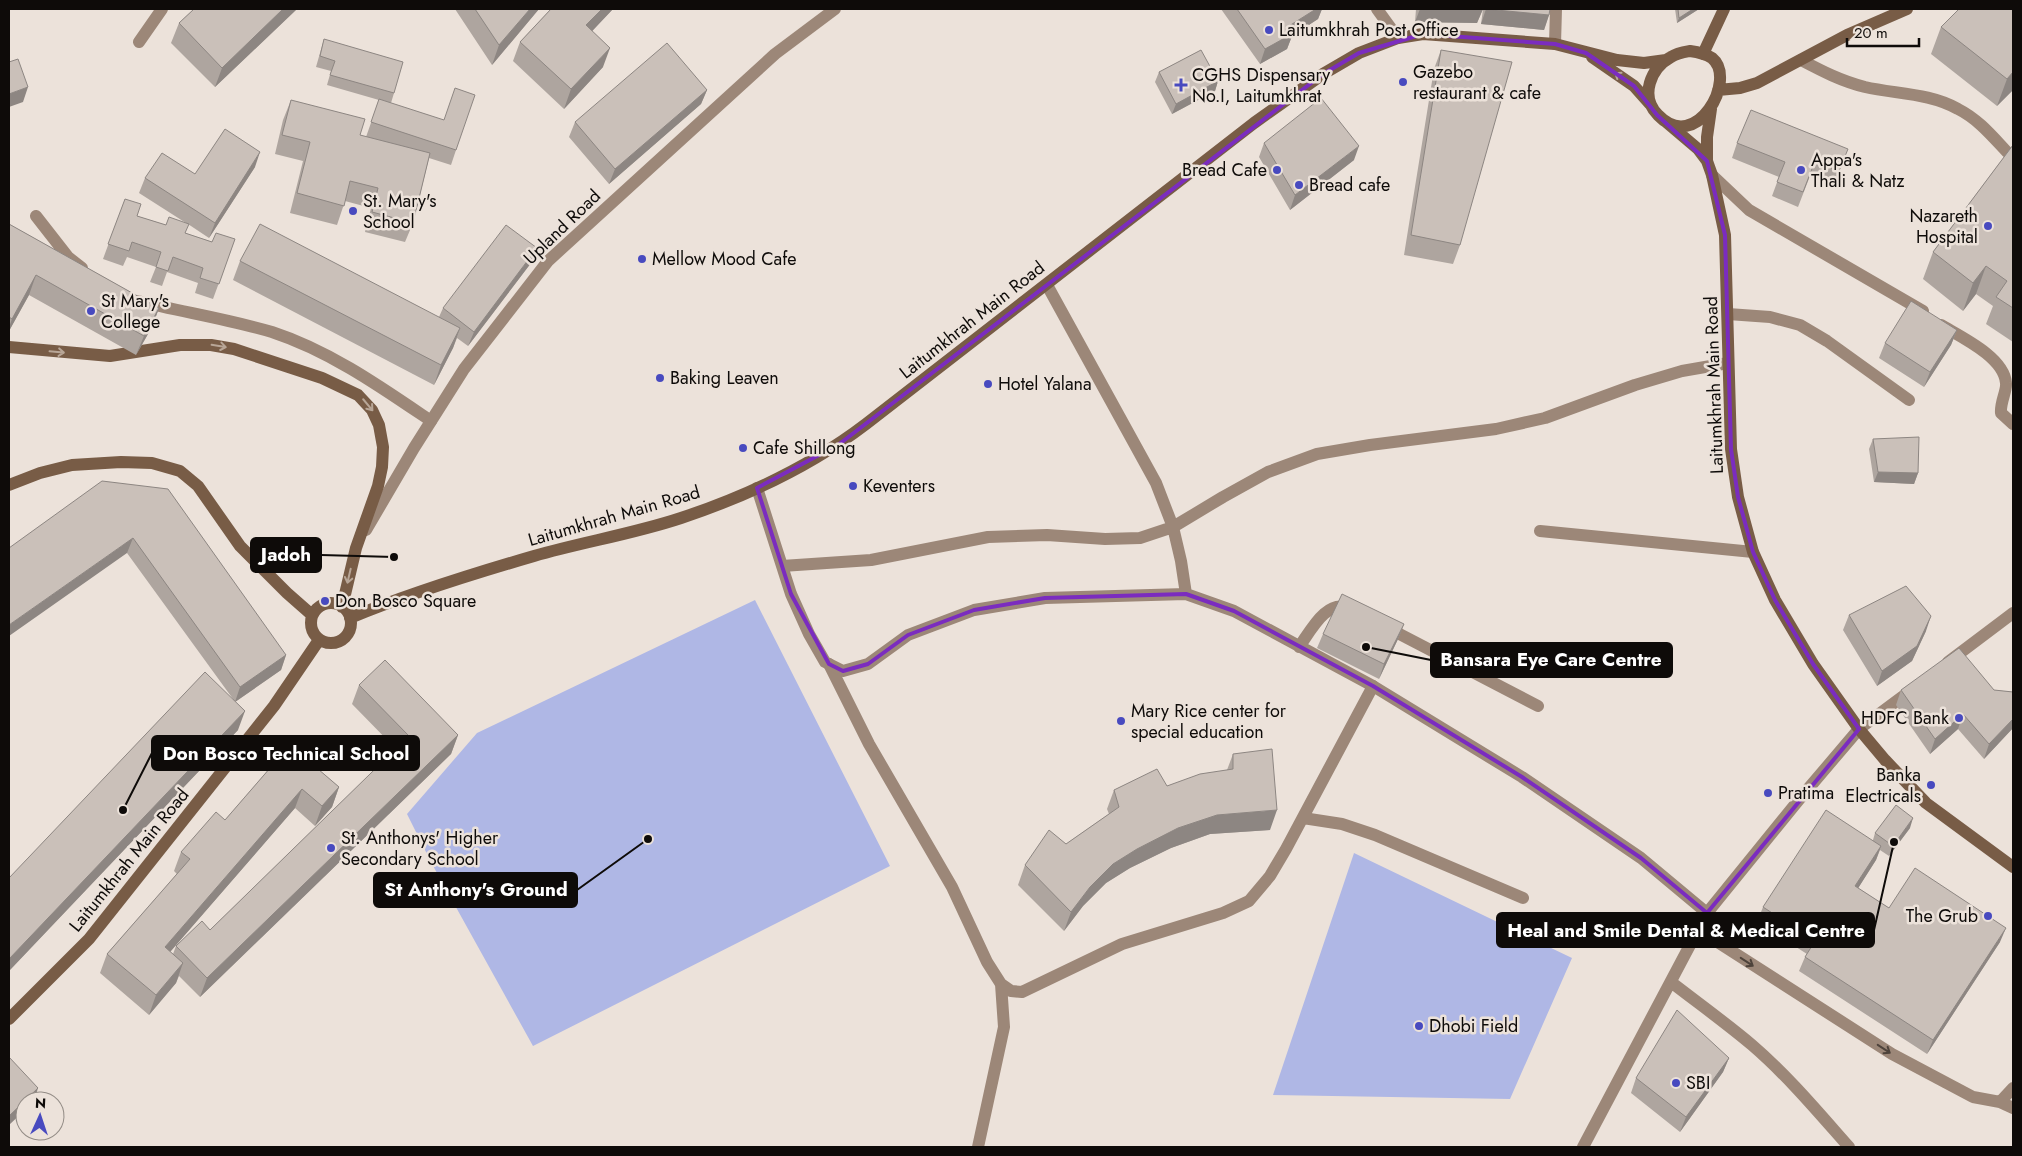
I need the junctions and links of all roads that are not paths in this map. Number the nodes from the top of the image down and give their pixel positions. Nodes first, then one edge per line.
1 (162, 9) edge
2 (835, 9) edge
3 (1377, 9) edge
4 (1556, 9) edge
5 (1724, 9) edge
6 (1908, 9) edge
7 (1398, 38) junction
8 (139, 42) dead end
9 (1555, 44) junction
10 (1586, 53) junction
11 (1703, 54) junction
12 (1666, 60) junction
13 (1801, 60) junction
14 (1718, 90) junction
15 (1651, 106) junction
16 (1711, 108) junction
17 (1665, 121) junction
18 (2007, 152) edge
19 (1707, 161) junction
20 (1712, 175) junction
21 (36, 216) dead end
22 (94, 278) edge
23 (1047, 285) junction
24 (130, 297) edge
25 (1728, 314) junction
26 (9, 347) edge
27 (1728, 363) junction
28 (2010, 381) edge
29 (1909, 400) dead end
30 (431, 421) junction
31 (2013, 424) edge
32 (9, 485) edge
33 (757, 488) junction
34 (1173, 527) junction
35 (1540, 531) dead end
36 (356, 548) junction
37 (1753, 552) junction
38 (782, 566) junction
39 (1186, 594) junction
40 (342, 607) junction
41 (2013, 614) edge
42 (312, 615) junction
43 (350, 618) junction
44 (320, 640) junction
45 (1299, 647) junction
46 (829, 664) junction
47 (1936, 671) edge
48 (1921, 683) edge
49 (1373, 686) junction
50 (1538, 706) dead end
51 (1859, 729) junction
52 (1303, 818) junction
53 (2013, 867) edge
54 (1523, 898) dead end
55 (1707, 913) junction
56 (1671, 982) junction
57 (1001, 984) junction
58 (9, 1019) edge
59 (2013, 1088) edge
60 (2000, 1102) junction
61 (2013, 1108) edge
62 (978, 1147) edge
63 (1583, 1147) edge
64 (1849, 1147) edge

1 - 8 street
2 - 30 street, Upland Road
3 - 7 street
4 - 9 street
5 - 11 street
6 - 13 street
7 - 9 street, Laitumkhrah Main Road
7 - 23 street, Laitumkhrah Main Road
9 - 10 street, Laitumkhrah Main Road
10 - 12 street
15 -> 10 street
11 - 12 street
11 - 14 street
12 - 15 street
13 - 14 street
13 - 18 street
14 - 16 street
15 - 17 street
16 - 17 street
16 - 19 street
17 - 19 street
19 - 20 street, Laitumkhrah Main Road
20 - 25 street, Laitumkhrah Main Road
20 - 28 street
21 - 22 street
23 - 33 street, Laitumkhrah Main Road
23 - 34 street
24 - 30 street
25 - 27 street, Laitumkhrah Main Road
25 - 29 street
26 -> 36 street
27 - 34 street
27 - 37 street, Laitumkhrah Main Road
28 - 31 street
30 - 36 street, Upland Road
32 - 42 street
33 - 38 street
33 - 43 street, Laitumkhrah Main Road
34 - 38 street
34 - 39 street
35 - 37 street
36 -> 40 street
37 - 51 street, Laitumkhrah Main Road
38 - 46 street
39 - 45 street
39 - 46 street
40 - 42 street
40 - 43 street
41 - 47 street
42 - 44 street
43 - 44 street
44 - 58 street, Laitumkhrah Main Road
45 - 49 street
45 - 50 street
46 - 57 street
48 - 51 street
49 - 52 street
49 - 55 street
51 - 53 street, Laitumkhrah Main Road
51 - 55 street
52 - 54 street
52 - 57 street
55 - 56 street
55 -> 60 street
56 - 63 street
56 - 64 street
57 - 62 street
59 - 60 street
60 - 61 street

